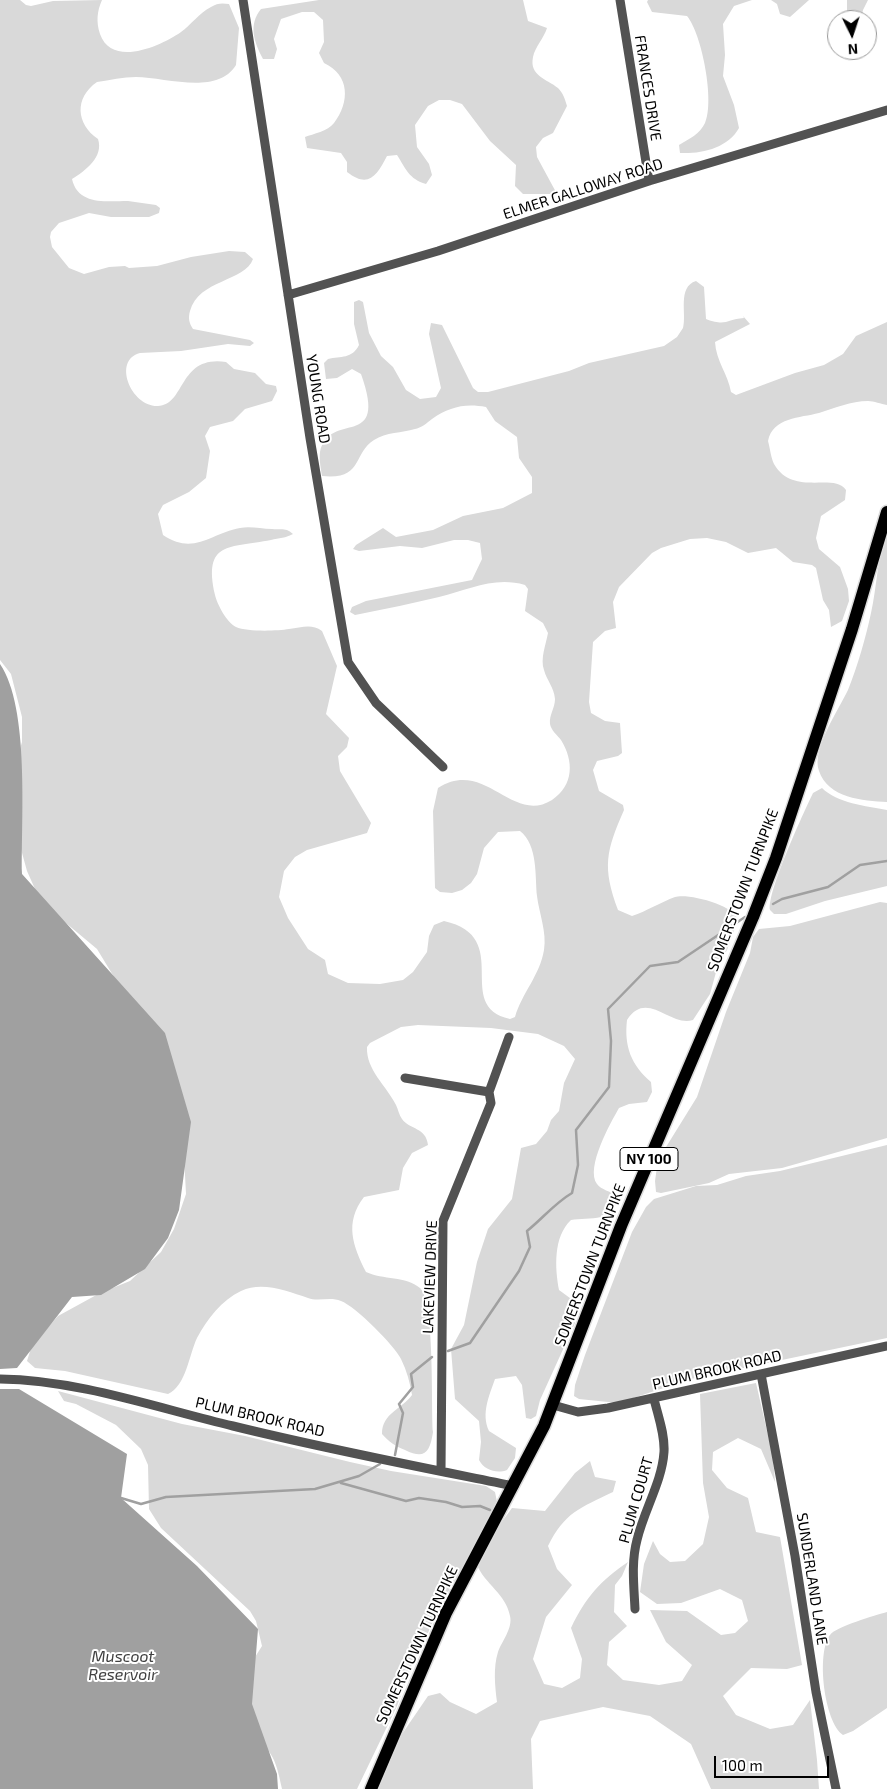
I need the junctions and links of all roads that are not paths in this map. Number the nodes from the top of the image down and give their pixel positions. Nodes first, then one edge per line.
1 (243, 0) edge
2 (620, 0) edge
3 (887, 110) edge
4 (649, 181) junction
5 (288, 296) junction
6 (887, 512) edge
7 (443, 767) dead end
8 (509, 1037) dead end
9 (405, 1078) dead end
10 (489, 1092) junction
11 (887, 1346) edge
12 (761, 1374) junction
13 (0, 1378) edge
14 (654, 1399) junction
15 (553, 1405) junction
16 (441, 1471) junction
17 (514, 1486) junction
18 (635, 1609) dead end
19 (371, 1789) edge
20 (836, 1789) edge

1 - 5 street, YOUNG ROAD
2 - 4 street, FRANCES DRIVE
3 - 4 street, ELMER GALLOWAY ROAD
4 - 5 street, ELMER GALLOWAY ROAD
5 - 7 street, YOUNG ROAD
6 - 15 main road, SOMERSTOWN TURNPIKE / NY 100
8 - 10 street, LAKEVIEW DRIVE
9 - 10 street
10 - 16 street, LAKEVIEW DRIVE
11 - 12 street, PLUM BROOK ROAD
12 - 14 street, PLUM BROOK ROAD
12 - 20 street, SUNDERLAND LANE
13 - 16 street, PLUM BROOK ROAD
14 - 15 street, PLUM BROOK ROAD
14 - 18 street, PLUM COURT
15 - 17 main road, SOMERSTOWN TURNPIKE / NY 100
16 - 17 street, PLUM BROOK ROAD
17 - 19 main road, SOMERSTOWN TURNPIKE / NY 100

